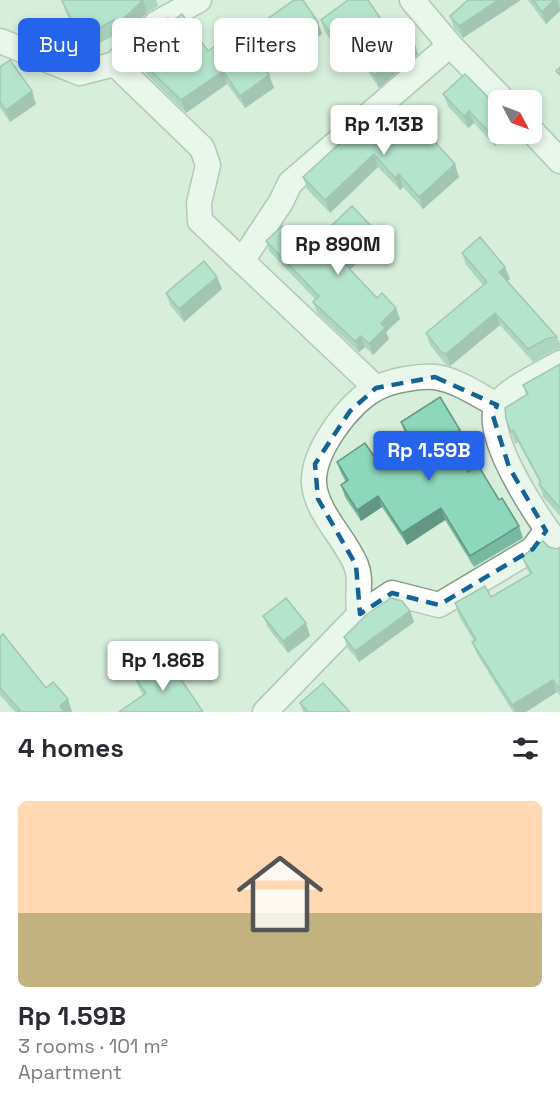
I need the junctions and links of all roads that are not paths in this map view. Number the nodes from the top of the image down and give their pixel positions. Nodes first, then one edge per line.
1 (199, 0) edge
2 (412, 0) edge
3 (166, 18) edge
4 (0, 41) edge
5 (450, 45) junction
6 (112, 65) edge
7 (123, 72) edge
8 (494, 90) edge
9 (542, 142) edge
10 (560, 161) edge
11 (242, 261) junction
12 (560, 363) edge
13 (376, 388) junction
14 (497, 405) junction
15 (553, 539) edge
16 (360, 614) junction
17 (265, 712) edge

1 - 3 street
2 - 5 street
4 - 6 street
5 - 8 street
5 - 11 street
7 - 11 street
9 - 10 street
11 - 13 street
12 - 14 street
13 - 14 street
13 - 16 street
14 - 15 street
15 - 16 street
16 - 17 street

